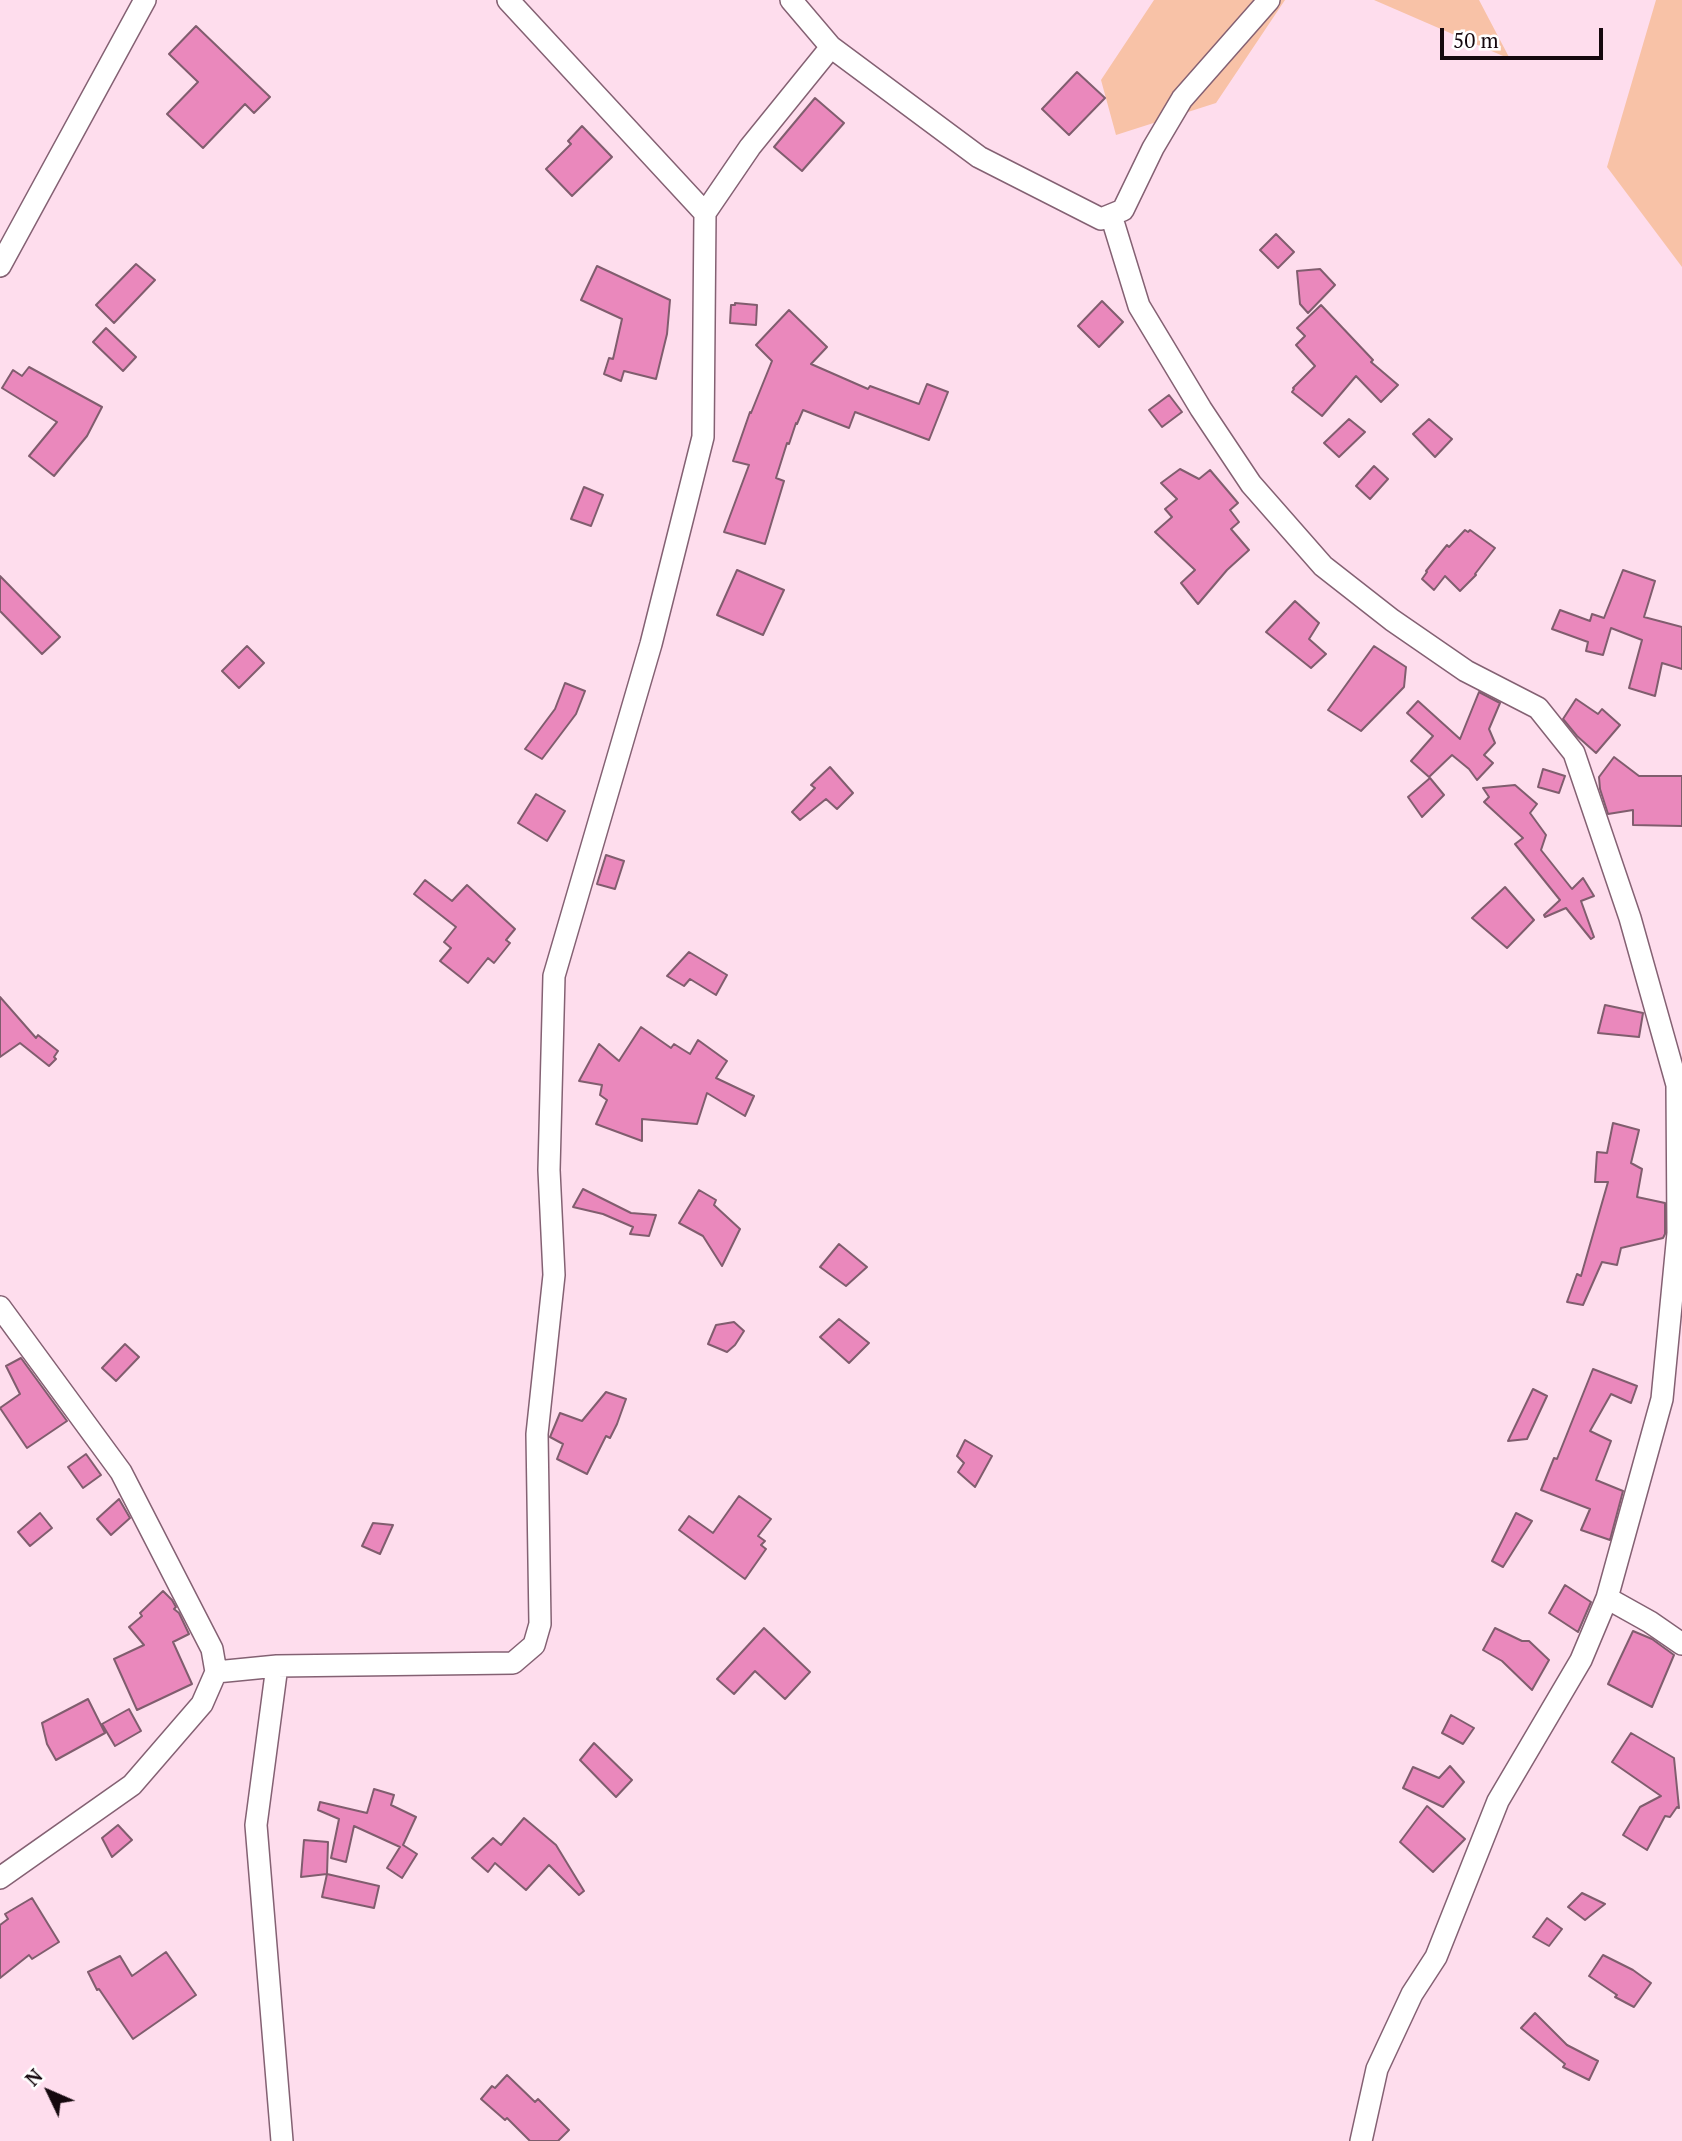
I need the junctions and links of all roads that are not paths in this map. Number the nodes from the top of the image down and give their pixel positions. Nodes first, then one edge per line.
1 (145, 0) edge
2 (508, 0) edge
3 (791, 0) edge
4 (1269, 0) edge
5 (831, 47) junction
6 (705, 214) junction
7 (1111, 215) junction
8 (1, 262) edge
9 (0, 1307) edge
10 (1607, 1598) junction
11 (1682, 1644) edge
12 (277, 1666) junction
13 (216, 1672) junction
14 (0, 1878) edge
15 (282, 2141) edge
16 (1361, 2141) edge

1 - 8 street
2 - 6 street
3 - 5 street
4 - 7 street
5 - 6 street
5 - 7 street
6 - 12 street
7 - 10 street
9 - 13 street
10 - 11 street
10 - 16 street
12 - 13 street
12 - 15 street
13 - 14 street

